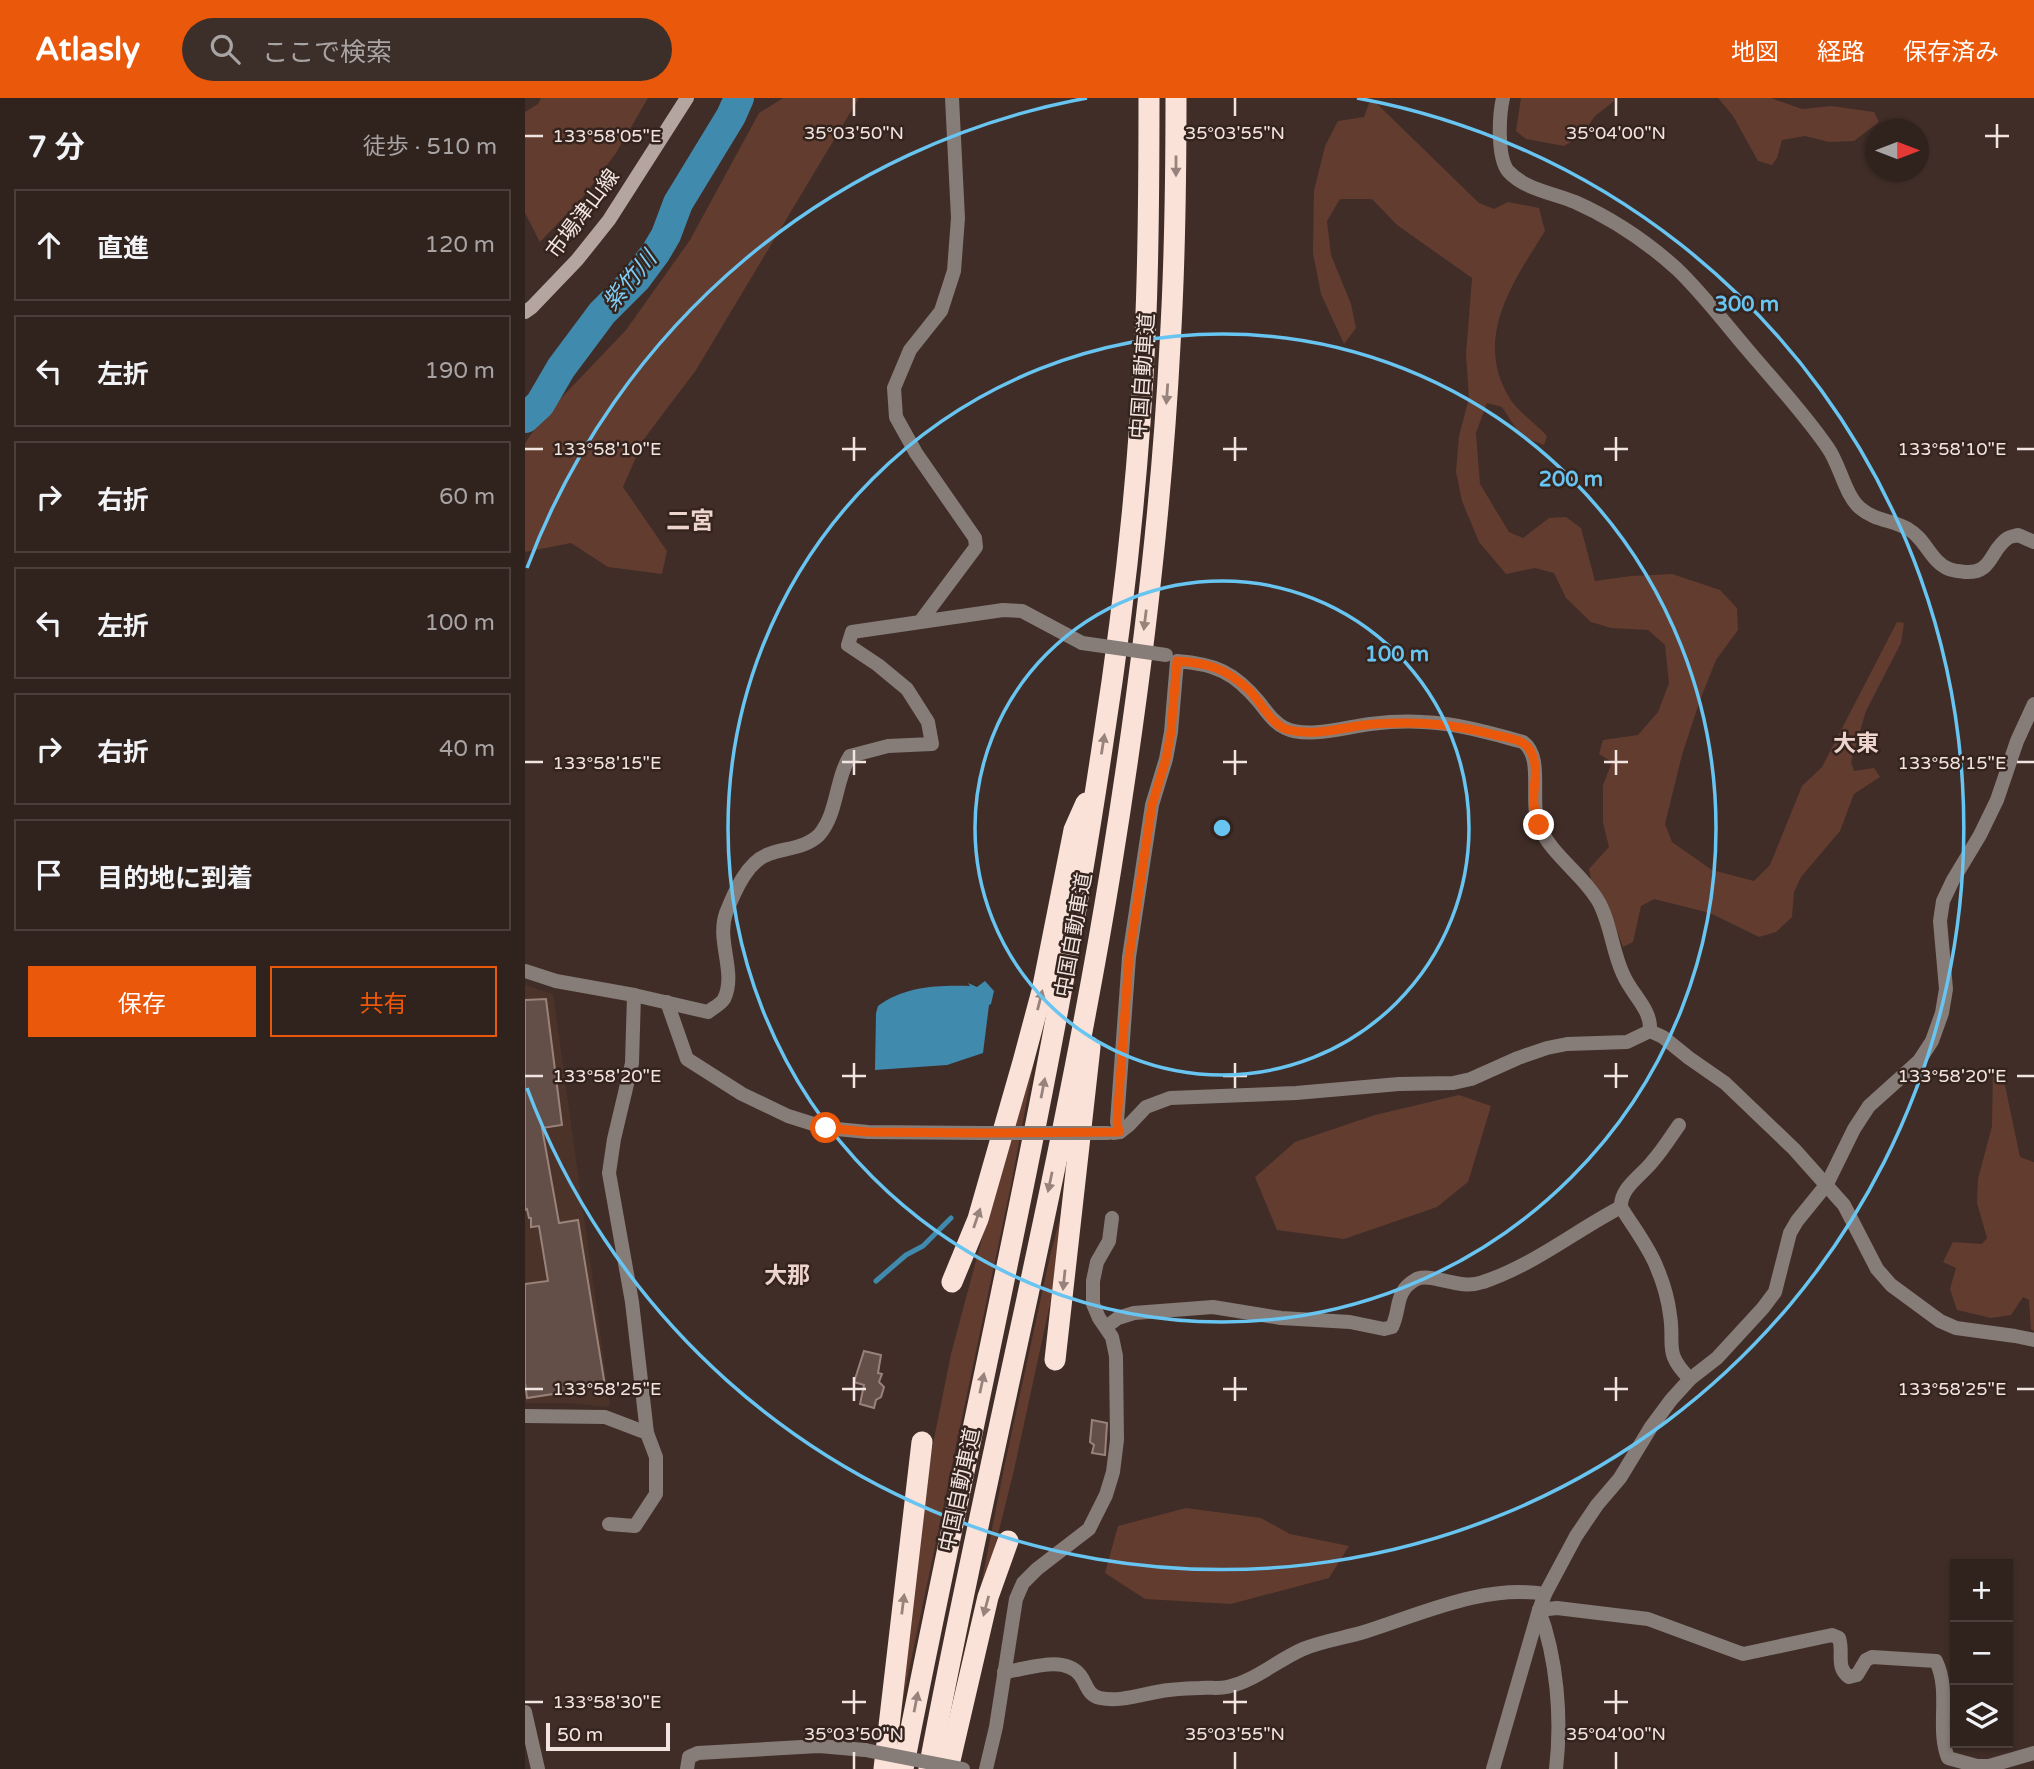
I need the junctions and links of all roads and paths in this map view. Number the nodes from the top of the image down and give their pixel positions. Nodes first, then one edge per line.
1 (687, 98) edge
2 (952, 98) edge
3 (1149, 98) edge
4 (1176, 98) edge
5 (1503, 98) edge
6 (525, 312) edge
7 (2034, 542) edge
8 (920, 622) junction
9 (1171, 658) junction
10 (2034, 704) edge
11 (1098, 776) junction
12 (1110, 872) junction
13 (525, 971) edge
14 (634, 995) junction
15 (667, 1003) junction
16 (1650, 1031) junction
17 (1679, 1125) dead end
18 (1114, 1133) junction
19 (1828, 1184) junction
20 (1622, 1207) junction
21 (1112, 1218) dead end
22 (952, 1282) dead end
23 (1106, 1326) junction
24 (2034, 1340) edge
25 (1055, 1360) dead end
26 (1690, 1379) junction
27 (525, 1416) edge
28 (647, 1433) junction
29 (922, 1443) dead end
30 (609, 1524) dead end
31 (1008, 1541) dead end
32 (1545, 1594) junction
33 (1539, 1610) junction
34 (1004, 1672) junction
35 (525, 1712) edge
36 (2034, 1753) edge
37 (538, 1769) edge
38 (687, 1769) edge
39 (884, 1769) edge
40 (903, 1769) edge
41 (929, 1769) edge
42 (948, 1769) edge
43 (963, 1769) edge
44 (986, 1769) edge
45 (1493, 1769) edge
46 (1556, 1769) edge

1 - 6 main road, 市場津山線
2 - 8 street
11 -> 3 highway, 中国自動車道
4 -> 12 highway, 中国自動車道
5 - 7 street
8 - 9 street, bridge
8 - 15 street
9 - 16 street
9 - 18 street
10 - 19 street
22 -> 11 highway
40 -> 11 highway, 中国自動車道
12 -> 25 highway
12 -> 41 highway, 中国自動車道
13 - 14 street
14 - 15 street
14 - 28 street
15 - 18 street, bridge
16 - 18 street
16 - 19 street
17 - 20 street
19 - 24 street
19 - 26 street
20 - 23 street
20 - 26 street
21 - 23 street
23 - 34 street
26 - 32 street
27 - 28 street
28 - 30 street
39 -> 29 highway
31 -> 42 highway
32 - 33 street
32 - 34 street
33 - 36 street
33 - 45 street
33 - 46 street
34 - 44 street
35 - 37 street
38 - 43 street, bridge

